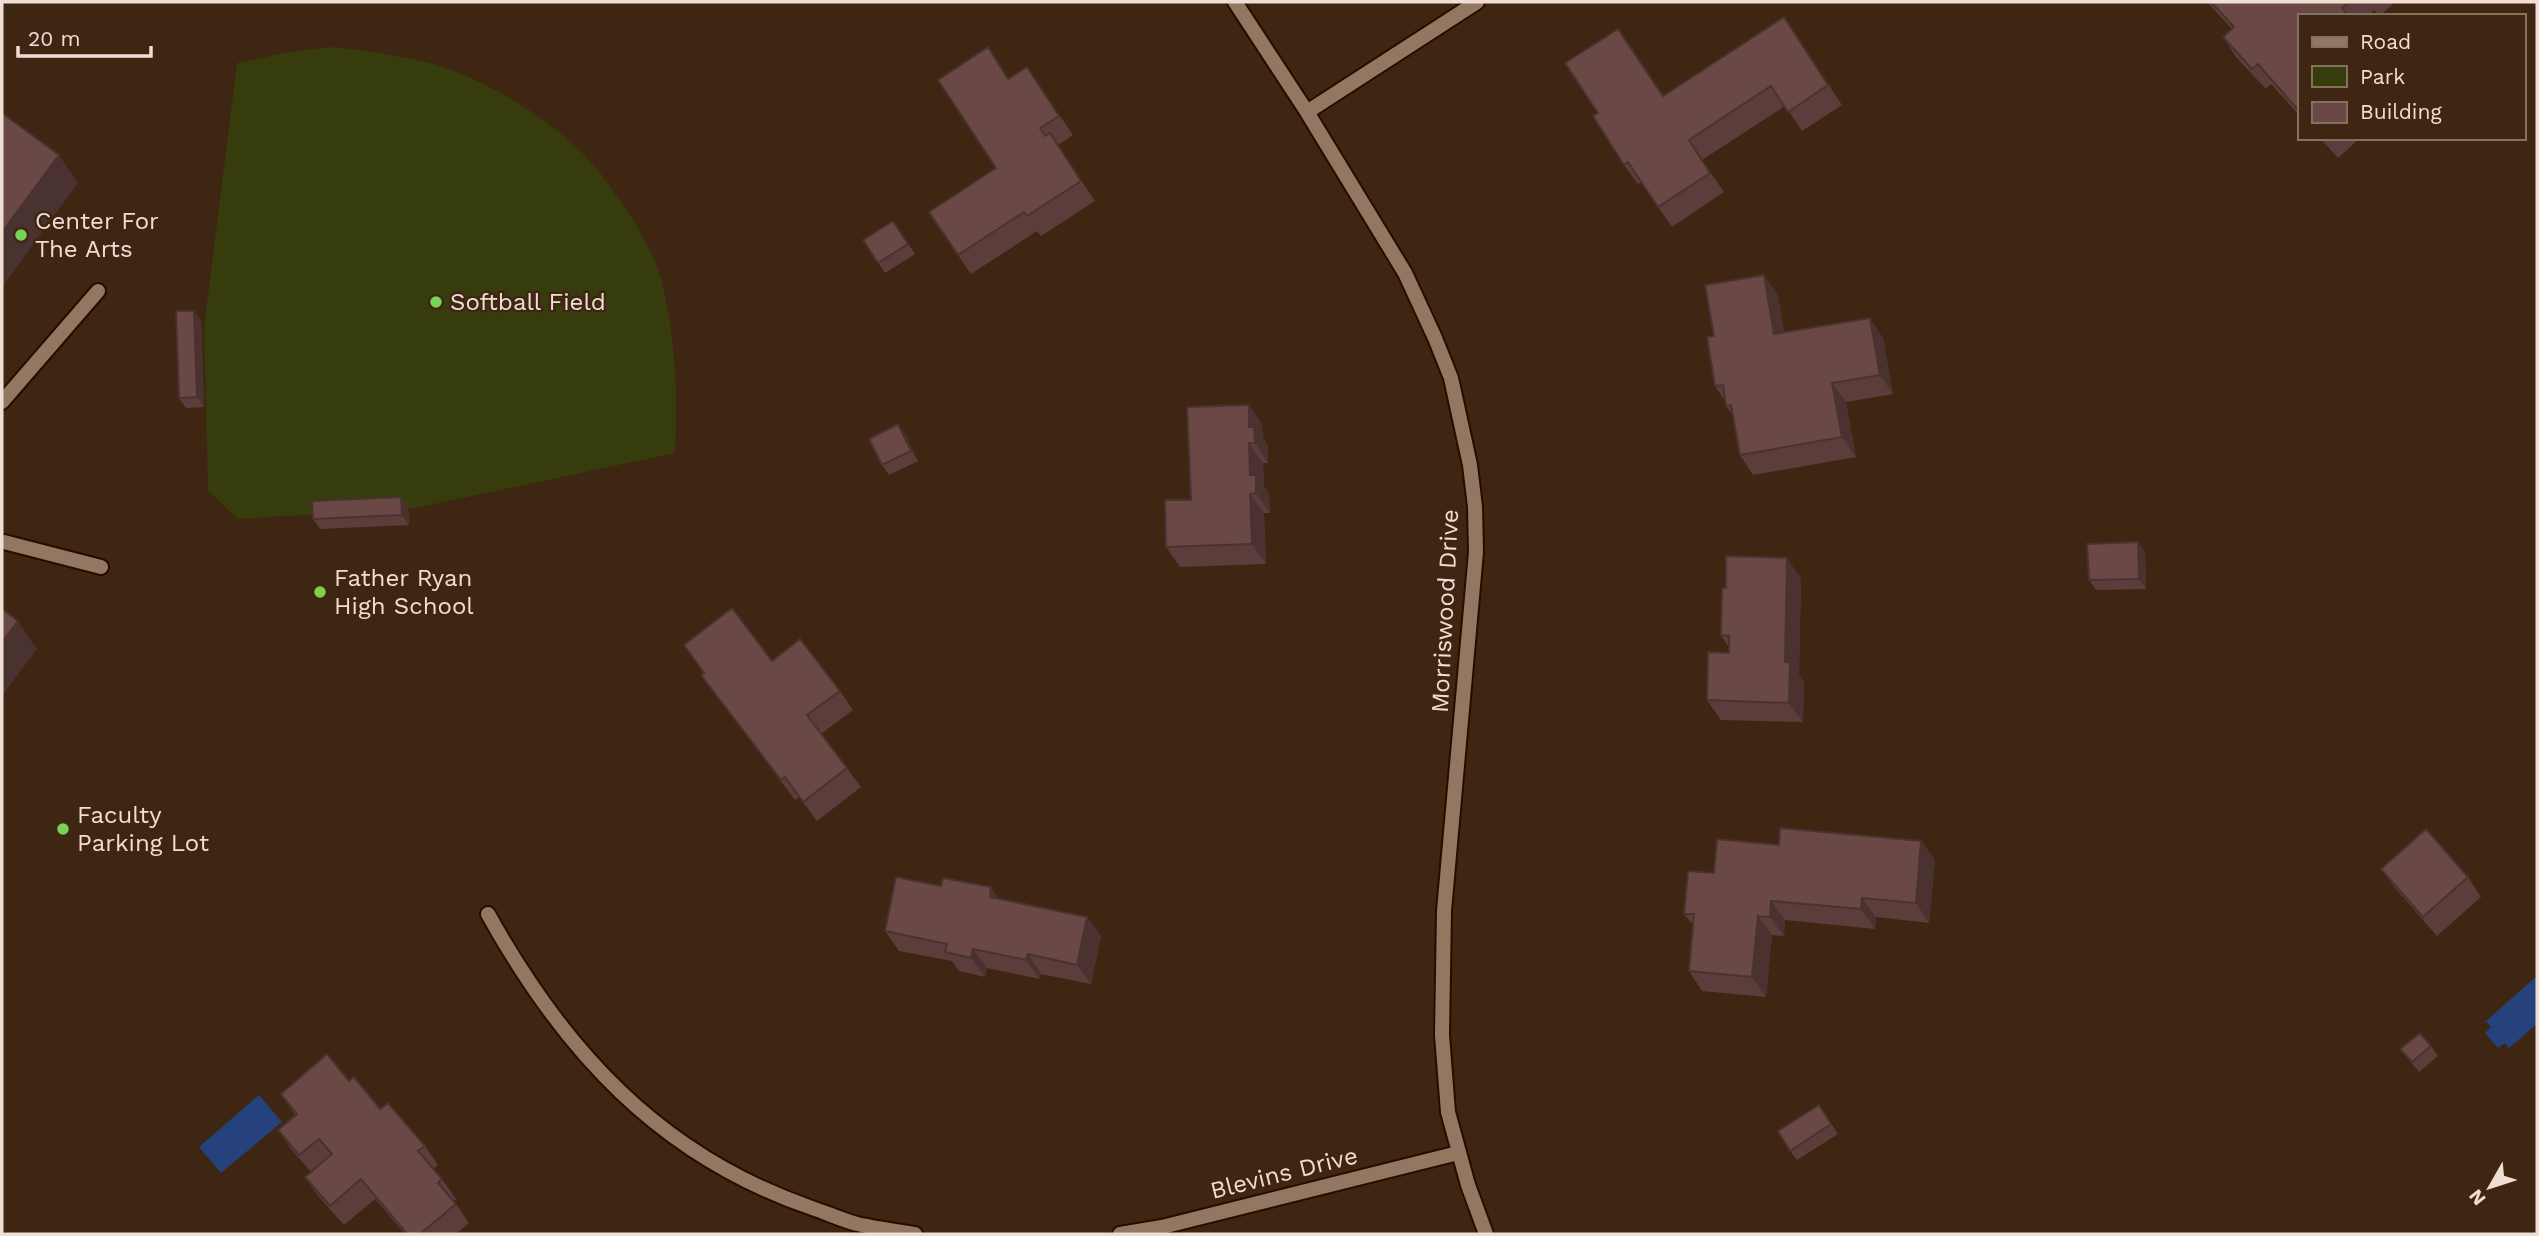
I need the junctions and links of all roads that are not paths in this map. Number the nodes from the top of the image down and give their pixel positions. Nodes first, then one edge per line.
1 (1235, 2) edge
2 (1477, 2) edge
3 (1307, 112) junction
4 (98, 291) dead end
5 (2, 402) edge
6 (4, 542) dead end
7 (101, 566) dead end
8 (488, 914) dead end
9 (1458, 1153) junction
10 (915, 1234) edge
11 (1120, 1234) edge
12 (1486, 1234) edge

1 - 3 street, Morriswood Drive
2 - 3 street
3 - 9 street, Morriswood Drive
4 - 5 street
6 - 7 street
8 - 10 street
9 - 11 street, Blevins Drive
9 - 12 street, Morriswood Drive

